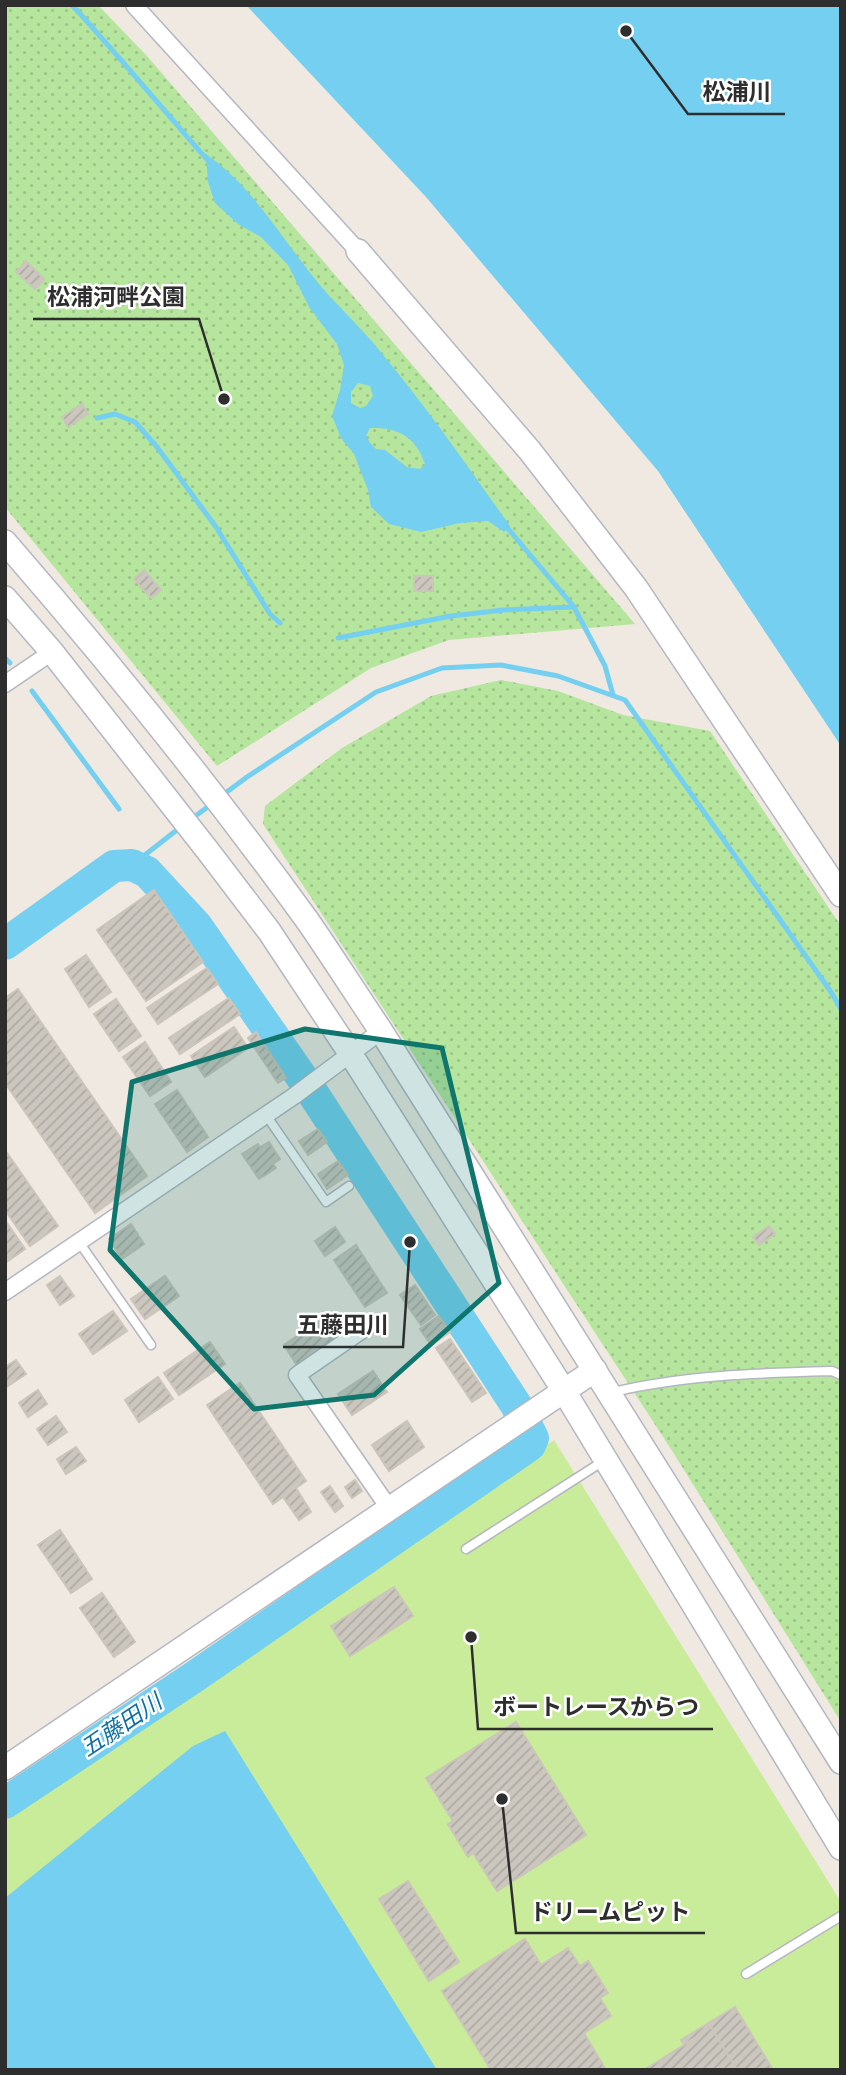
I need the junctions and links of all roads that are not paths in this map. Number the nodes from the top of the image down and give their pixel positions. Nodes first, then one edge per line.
1 (134, 5) edge
2 (358, 251) joint
3 (5, 542) edge
4 (5, 598) edge
5 (51, 652) junction
6 (5, 684) edge
7 (841, 895) edge
8 (381, 1031) junction
9 (351, 1053) junction
10 (266, 1115) junction
11 (349, 1186) dead end
12 (79, 1242) junction
13 (5, 1292) edge
14 (370, 1324) dead end
15 (151, 1345) dead end
16 (595, 1370) junction
17 (841, 1375) edge
18 (564, 1391) junction
19 (610, 1393) junction
20 (606, 1460) junction
21 (389, 1508) junction
22 (466, 1549) dead end
23 (841, 1762) edge
24 (5, 1768) edge
25 (841, 1848) edge
26 (841, 1916) edge
27 (746, 1974) dead end

1 - 2 street
2 - 7 street
3 - 8 street
4 - 5 street
5 - 6 street
5 - 9 street
8 - 9 street
8 - 16 street
9 - 10 street
9 - 18 street
10 - 11 lane
10 - 12 street
12 - 13 street
12 - 15 lane
14 - 21 street
16 - 18 street
16 - 19 street
17 - 19 lane
18 - 20 street
18 - 21 street
19 - 23 street
20 - 22 lane
20 - 25 street
21 - 24 street
26 - 27 lane

